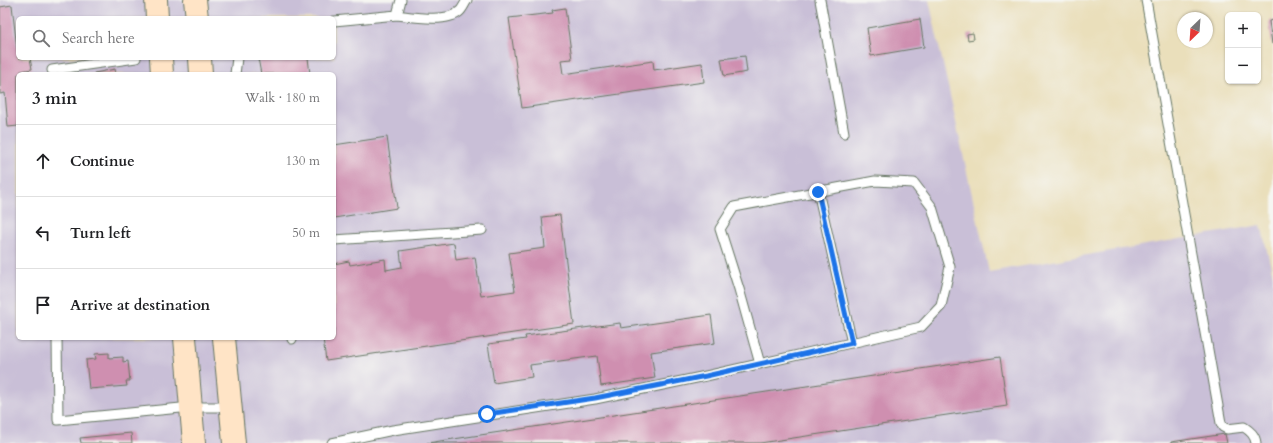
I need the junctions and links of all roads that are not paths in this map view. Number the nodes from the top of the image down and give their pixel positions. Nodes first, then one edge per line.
1 (156, 0) edge
2 (195, 0) edge
3 (402, 0) edge
4 (467, 0) edge
5 (820, 0) edge
6 (1146, 0) edge
7 (397, 15) junction
8 (157, 16) edge
9 (197, 16) edge
10 (336, 21) edge
11 (122, 60) edge
12 (161, 60) edge
13 (200, 60) edge
14 (238, 60) edge
15 (52, 70) dead end
16 (162, 72) edge
17 (201, 72) edge
18 (235, 72) edge
19 (844, 133) dead end
20 (818, 192) junction
21 (482, 230) dead end
22 (336, 240) edge
23 (56, 340) edge
24 (185, 340) edge
25 (224, 340) edge
26 (852, 343) junction
27 (760, 364) junction
28 (191, 407) junction
29 (230, 407) junction
30 (194, 443) edge
31 (234, 443) edge
32 (332, 443) edge
33 (1256, 443) edge

1 - 8 main road
2 - 9 main road
3 - 7 lane
4 - 7 lane
5 - 19 lane
6 - 33 lane
7 - 10 lane
11 - 15 lane
12 - 16 main road
13 - 17 main road
14 - 18 lane
20 - 26 lane
20 - 26 lane
20 - 27 lane
21 - 22 lane
23 - 28 lane
24 - 28 main road
25 - 29 main road
26 - 27 lane
27 - 32 lane
28 - 29 lane
28 - 30 main road
29 - 31 main road

